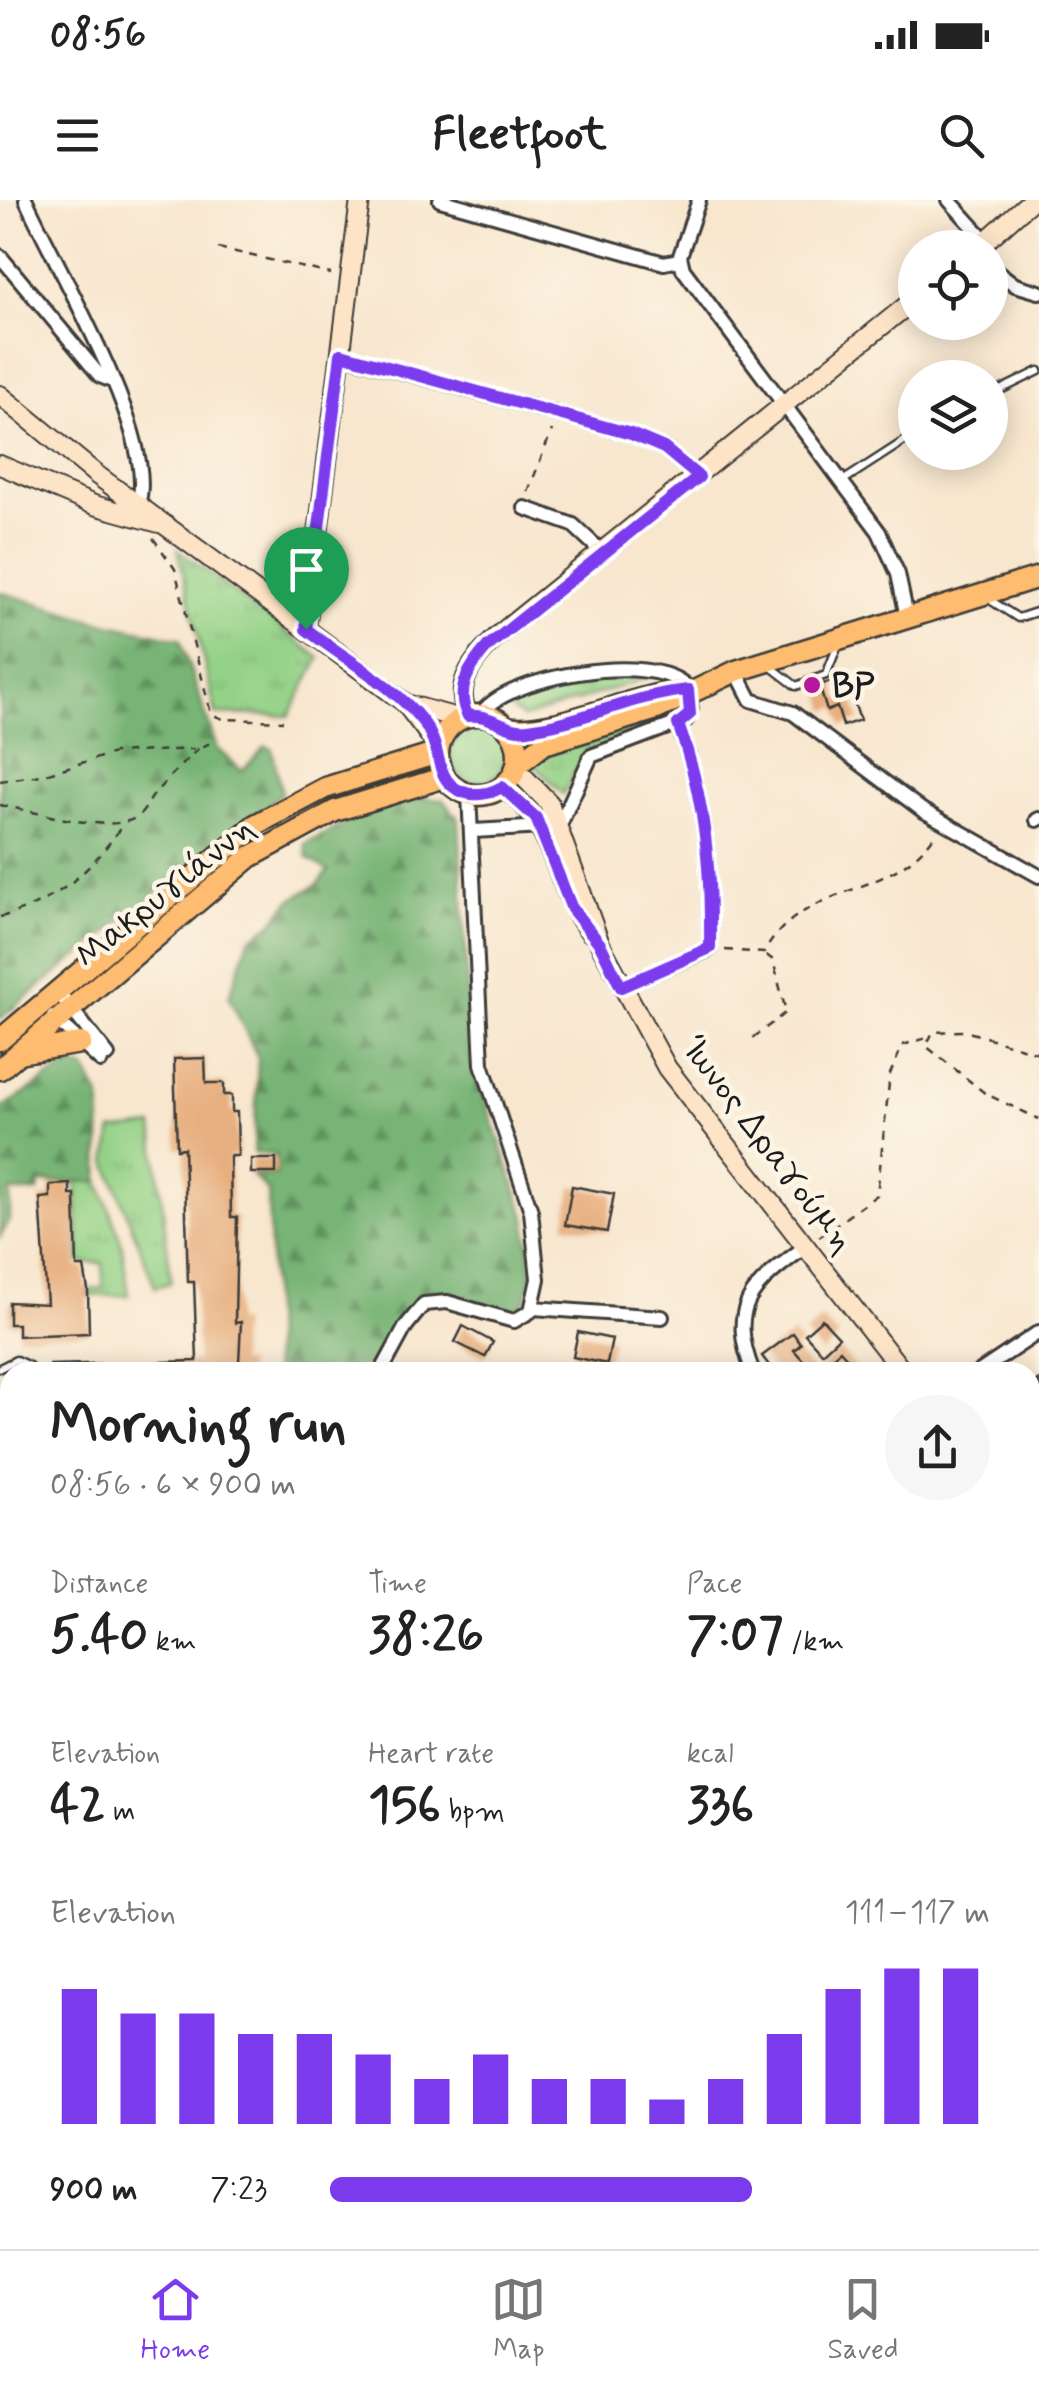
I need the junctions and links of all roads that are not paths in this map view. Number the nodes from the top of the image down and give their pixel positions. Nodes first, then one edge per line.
1 (26, 200) edge
2 (360, 200) edge
3 (440, 200) edge
4 (700, 200) edge
5 (949, 200) edge
6 (1032, 200) edge
7 (972, 230) edge
8 (998, 230) edge
9 (0, 256) edge
10 (680, 260) junction
11 (1008, 279) edge
12 (1039, 292) edge
13 (898, 313) edge
14 (341, 354) junction
15 (1039, 371) edge
16 (112, 381) junction
17 (1008, 386) edge
18 (0, 395) edge
19 (784, 406) junction
20 (898, 445) edge
21 (0, 465) edge
22 (699, 477) junction
23 (841, 482) junction
24 (525, 508) road end
25 (136, 511) junction
26 (602, 552) junction
27 (1039, 576) edge
28 (982, 595) junction
29 (1039, 612) edge
30 (907, 618) junction
31 (306, 629) junction
32 (840, 640) junction
33 (765, 662) junction
34 (736, 671) junction
35 (688, 690) junction
36 (405, 702) junction
37 (470, 717) junction
38 (678, 724) junction
39 (506, 727) junction
40 (439, 750) junction
41 (516, 767) junction
42 (445, 777) junction
43 (502, 787) junction
44 (469, 794) junction
45 (550, 827) junction
46 (474, 830) junction
47 (1039, 876) edge
48 (621, 987) junction
49 (49, 998) junction
50 (64, 1014) junction
51 (0, 1040) edge
52 (81, 1043) junction
53 (17, 1054) junction
54 (0, 1069) edge
55 (805, 1247) junction
56 (533, 1308) junction
57 (662, 1317) dead end
58 (1039, 1332) edge
59 (386, 1362) edge
60 (749, 1362) edge
61 (895, 1362) edge
62 (995, 1362) edge

1 - 16 street
2 - 14 street
3 - 10 street
4 - 10 street
5 - 7 street
6 - 8 street
9 - 16 street
10 - 19 street
11 - 12 street
13 - 19 street
14 - 22 street
14 - 31 street
15 - 17 lane
16 - 25 street
18 - 25 street
19 - 22 street
19 - 23 street
20 - 23 lane
21 - 25 street
22 - 26 street
23 - 30 street
24 - 26 street
25 - 31 street
26 - 37 street
27 - 28 main road
28 - 29 lane
28 - 30 main road
30 - 32 main road
31 - 36 street
32 - 33 main road
32 - 33 lane
33 - 34 main road
34 - 35 main road
34 - 47 street
35 - 37 street
35 - 38 street
35 - 39 main road
35 - 41 main road
36 - 37 street
36 - 40 street
37 - 39 main road
37 - 40 main road
38 - 45 street
38 - 48 street
39 - 41 main road
40 - 42 main road
40 - 49 main road, Μακρυγιάννη
41 - 43 main road
41 - 45 street
42 - 44 main road
42 - 50 main road, Μακρυγιάννη
43 - 44 main road
43 - 45 street
44 - 46 street
45 - 46 street
45 - 48 street, Ίωνος Δραγούμη
46 - 56 street
48 - 55 street, Ίωνος Δραγούμη
49 - 50 street
49 - 50 street
49 - 51 main road, Μακρυγιάννη
50 - 52 street
50 - 52 street
50 - 53 main road, Μακρυγιάννη
52 - 53 main road
53 - 54 main road, Μακρυγιάννη
55 - 60 street
55 - 61 street, Ίωνος Δραγούμη
56 - 57 street
56 - 59 street
58 - 62 street

